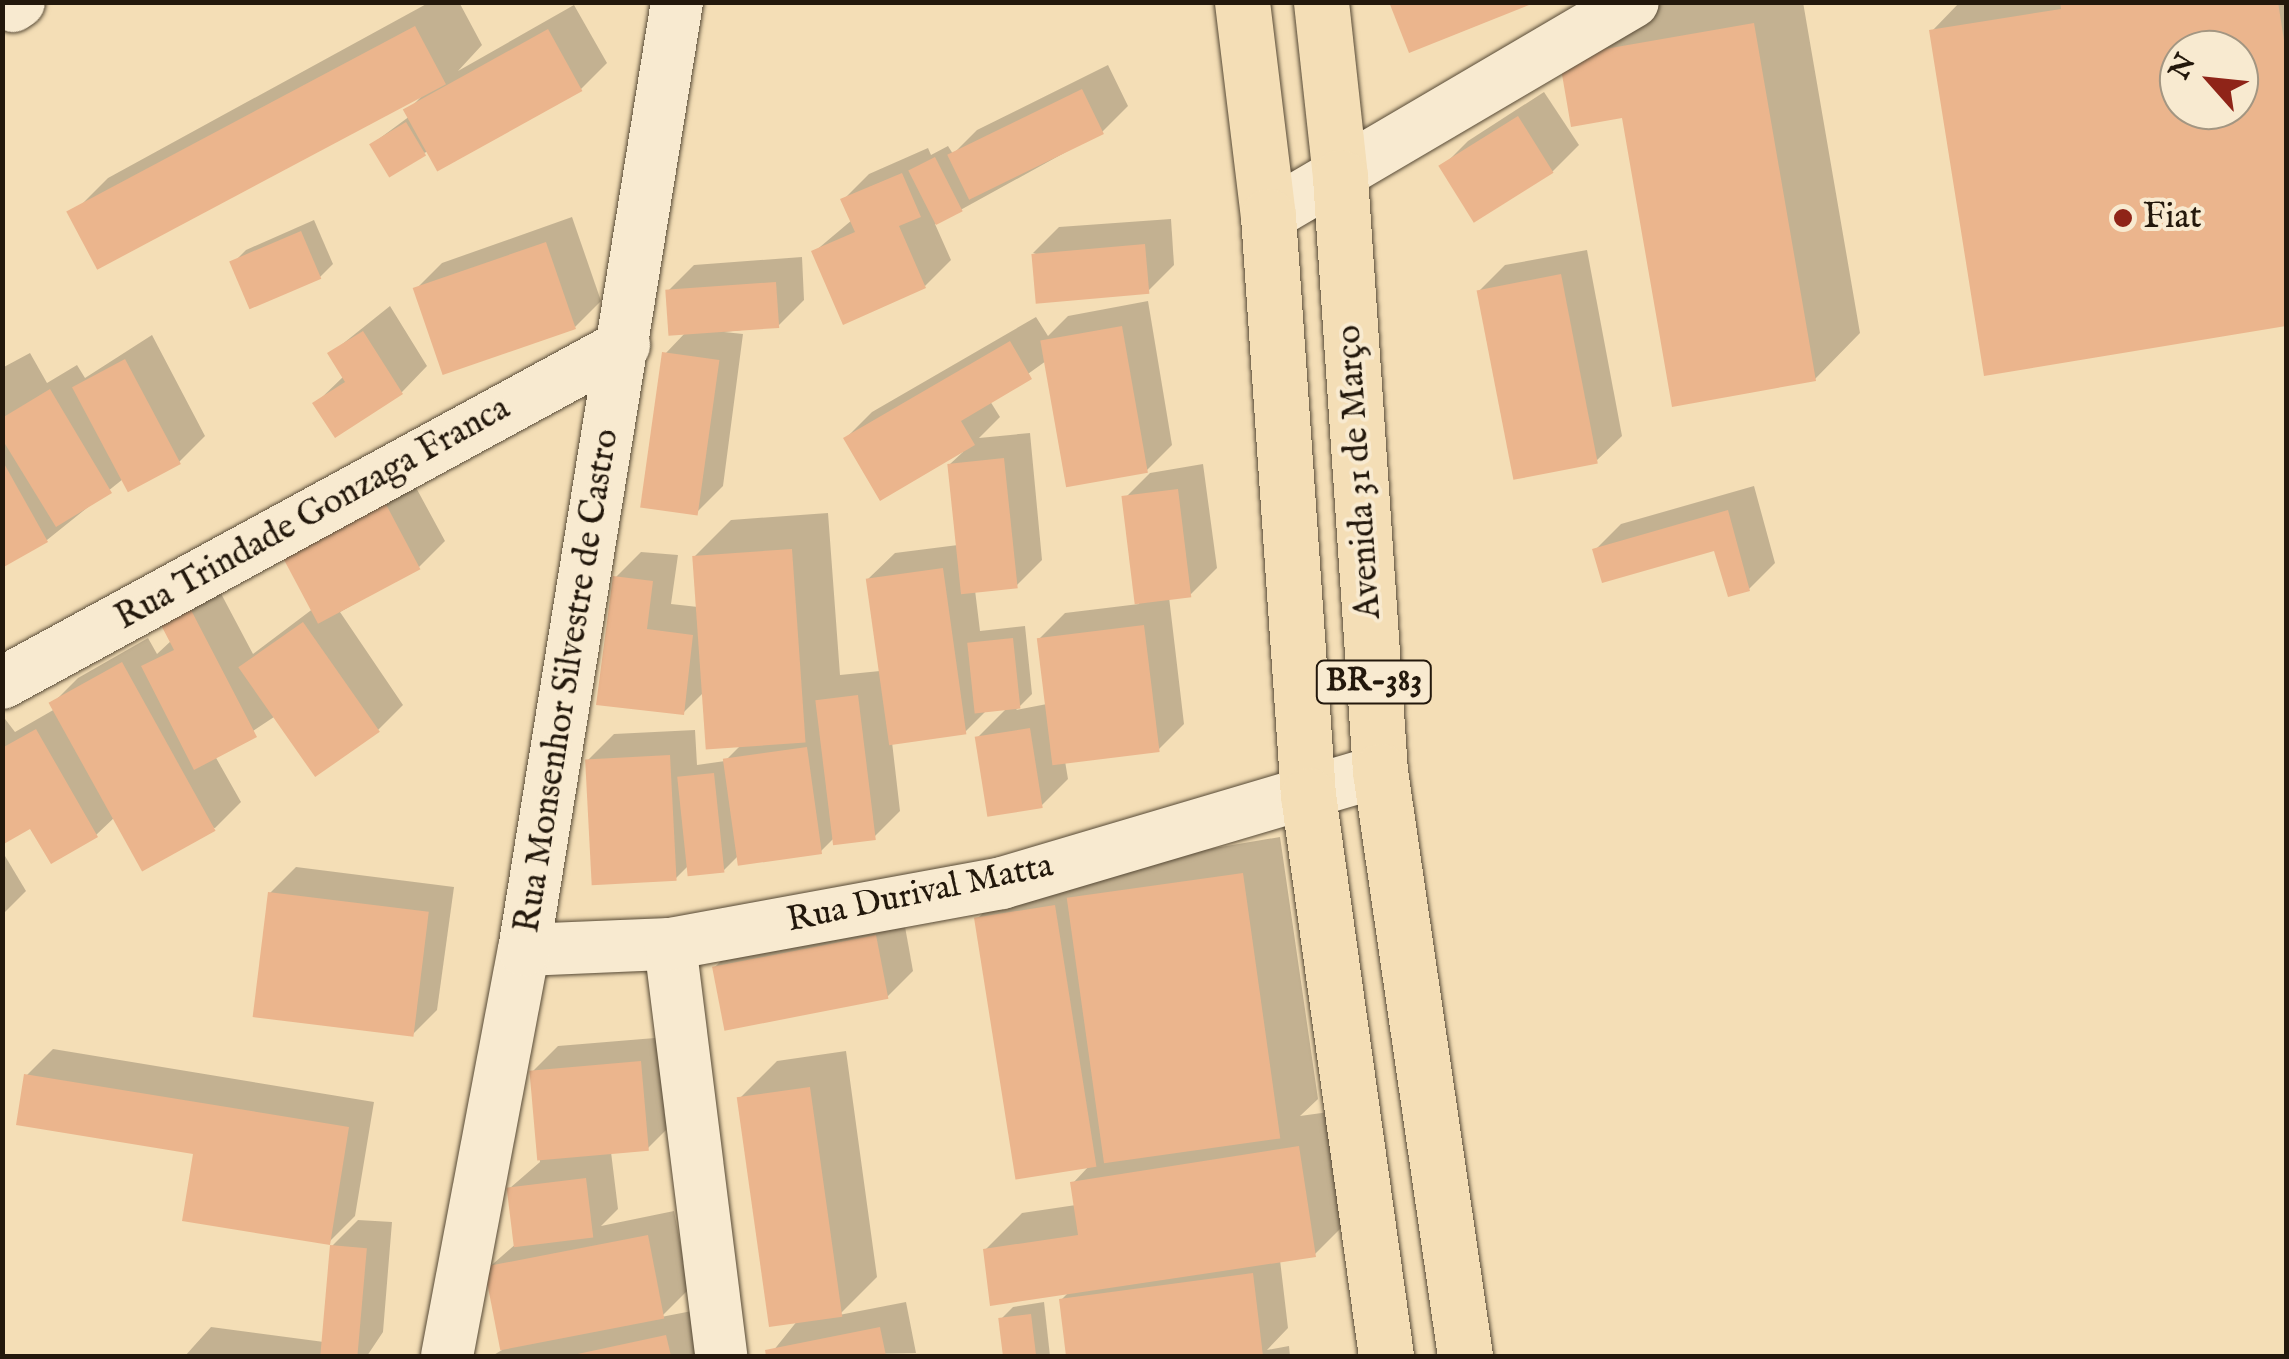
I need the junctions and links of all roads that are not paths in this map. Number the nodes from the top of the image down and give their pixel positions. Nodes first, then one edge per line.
1 (677, 2) edge
2 (1242, 2) edge
3 (1321, 2) edge
4 (1633, 2) edge
5 (1340, 177) junction
6 (1268, 216) junction
7 (624, 345) junction
8 (2, 682) edge
9 (1380, 771) junction
10 (1308, 795) junction
11 (670, 944) junction
12 (524, 950) junction
13 (447, 1356) edge
14 (720, 1356) edge
15 (1386, 1356) edge
16 (1465, 1356) edge

1 - 7 street, Rua Monsenhor Silvestre de Castro
2 - 6 main road, BR-383
3 - 5 main road, Avenida 31 de Março / BR-383
4 - 5 street
5 - 6 street
5 - 9 main road, Avenida 31 de Março / BR-383
6 - 10 main road, BR-383
7 - 8 street, Rua Trindade Gonzaga Franca
7 - 12 street, Rua Monsenhor Silvestre de Castro
9 - 10 street, Rua Durival Matta
9 - 16 main road, Avenida 31 de Março / BR-383
10 - 11 street, Rua Durival Matta
10 - 15 main road, BR-383
11 - 12 street, Rua Durival Matta
11 - 14 street
12 - 13 street, Rua Monsenhor Silvestre de Castro

